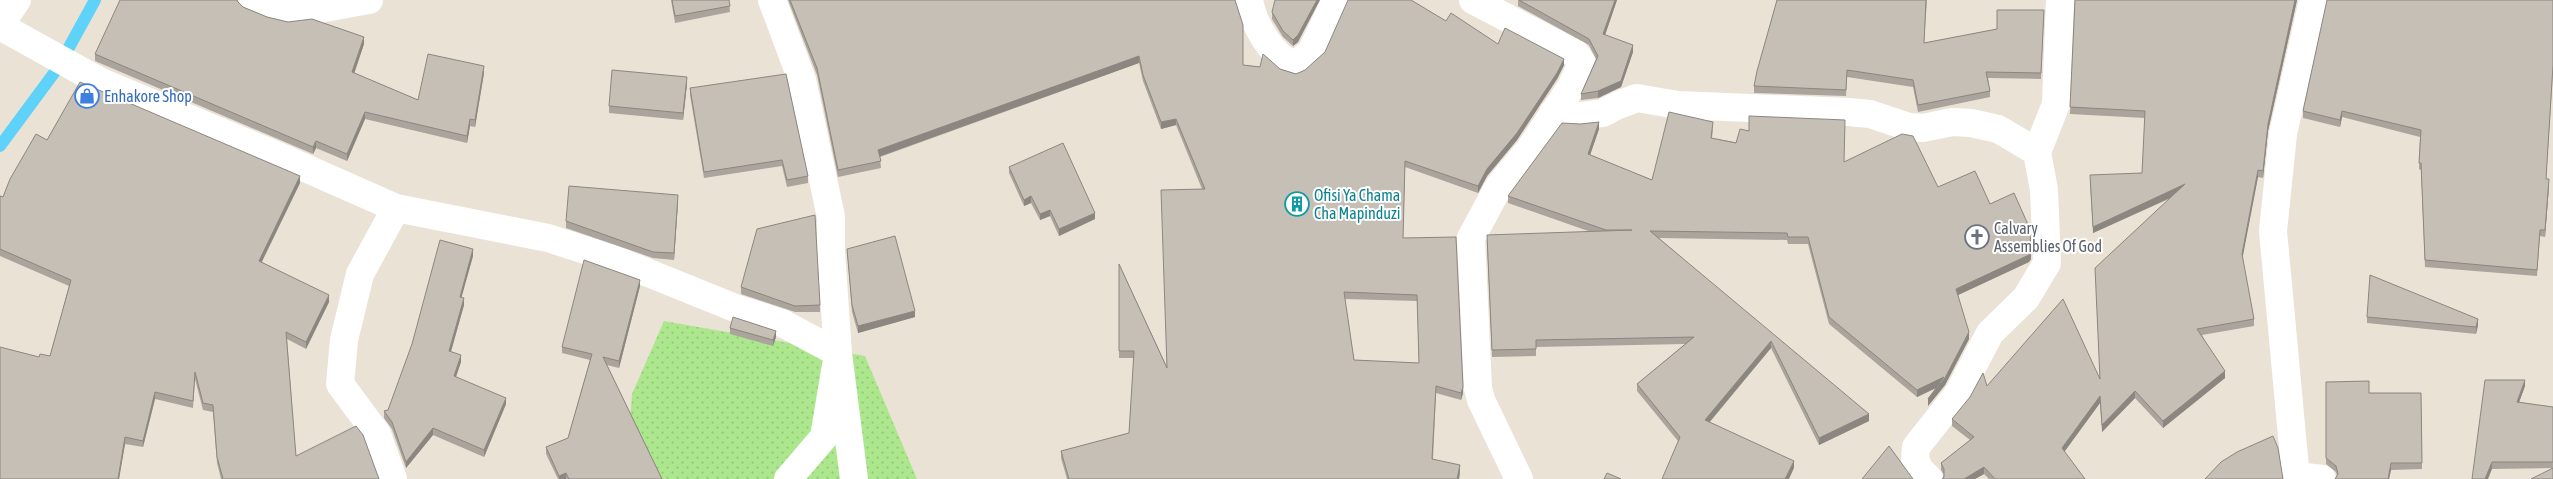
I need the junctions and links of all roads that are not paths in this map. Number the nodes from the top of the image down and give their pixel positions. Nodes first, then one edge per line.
1 (17, 0) edge
2 (250, 0) edge
3 (369, 0) edge
4 (772, 0) edge
5 (1249, 0) edge
6 (1336, 0) edge
7 (1473, 0) edge
8 (2060, 0) edge
9 (2313, 0) edge
10 (0, 26) edge
11 (1553, 113) junction
12 (2037, 152) junction
13 (396, 208) junction
14 (838, 353) junction
15 (2305, 478) edge
16 (393, 479) edge
17 (788, 479) edge
18 (854, 479) edge
19 (1519, 479) edge
20 (1929, 479) edge

1 - 10 street
2 - 3 street
4 - 14 street
5 - 6 street
7 - 11 street
8 - 12 street
9 - 15 street
10 - 13 street
11 - 12 street
11 - 19 street
12 - 20 street
13 - 14 street
13 - 16 street
14 - 17 street
14 - 18 street

